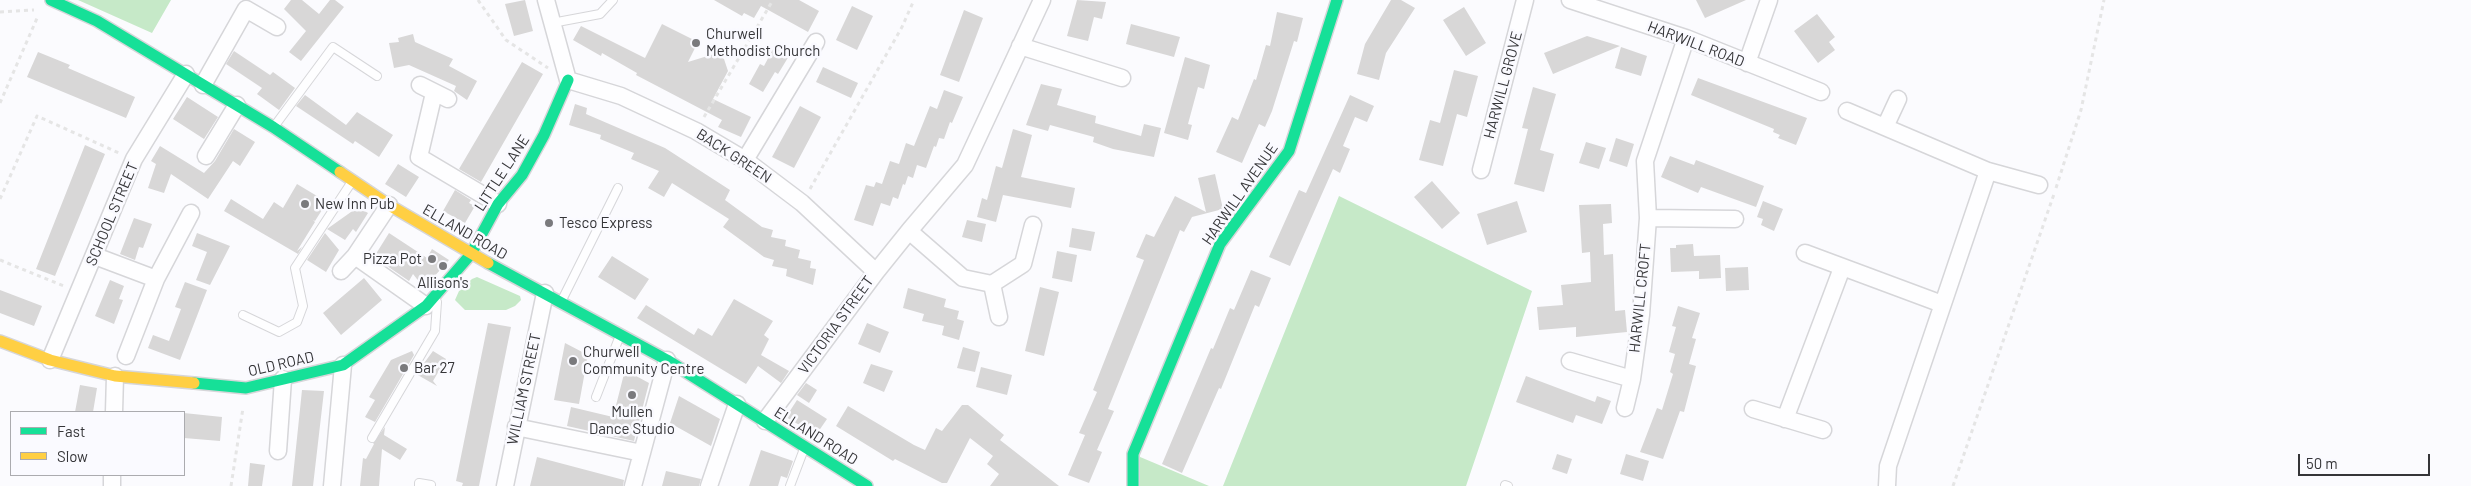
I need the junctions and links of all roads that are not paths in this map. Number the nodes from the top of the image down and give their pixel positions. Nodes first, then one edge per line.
1 (51, 0) edge
2 (546, 0) edge
3 (613, 0) edge
4 (1042, 0) edge
5 (1337, 0) edge
6 (1525, 0) edge
7 (1570, 0) edge
8 (1770, 0) edge
9 (552, 23) junction
10 (278, 27) dead end
11 (1686, 38) junction
12 (816, 42) dead end
13 (1020, 46) junction
14 (1748, 63) junction
15 (186, 74) junction
16 (377, 76) dead end
17 (1122, 78) dead end
18 (568, 80) junction
19 (202, 85) junction
20 (434, 92) dead end
21 (1821, 92) dead end
22 (1898, 99) dead end
23 (237, 105) junction
24 (1847, 111) dead end
25 (273, 127) junction
26 (1885, 127) junction
27 (206, 156) dead end
28 (744, 160) junction
29 (1481, 170) dead end
30 (1988, 171) junction
31 (352, 181) junction
32 (2039, 185) dead end
33 (618, 188) dead end
34 (498, 204) junction
35 (389, 205) junction
36 (191, 213) dead end
37 (1648, 218) junction
38 (1735, 219) dead end
39 (1033, 225) dead end
40 (909, 231) junction
41 (1805, 253) dead end
42 (471, 254) junction
43 (95, 256) junction
44 (355, 256) junction
45 (1842, 268) junction
46 (341, 271) dead end
47 (876, 272) junction
48 (156, 280) junction
49 (992, 284) junction
50 (545, 293) junction
51 (432, 301) junction
52 (561, 302) junction
53 (1942, 304) junction
54 (243, 315) dead end
55 (999, 318) dead end
56 (621, 333) junction
57 (0, 344) edge
58 (126, 356) dead end
59 (50, 360) junction
60 (667, 360) junction
61 (1570, 361) dead end
62 (343, 365) junction
63 (116, 376) junction
64 (283, 379) junction
65 (1632, 379) junction
66 (596, 397) dead end
67 (737, 404) junction
68 (1625, 408) dead end
69 (1752, 409) dead end
70 (114, 411) edge
71 (1785, 419) junction
72 (765, 422) junction
73 (516, 427) junction
74 (1823, 430) dead end
75 (372, 438) dead end
76 (805, 445) junction
77 (278, 452) dead end
78 (642, 453) junction
79 (332, 486) edge
80 (419, 486) edge
81 (431, 486) edge
82 (506, 486) edge
83 (633, 486) edge
84 (709, 486) edge
85 (790, 486) edge
86 (866, 486) edge
87 (1133, 486) edge
88 (1887, 486) edge

1 - 15 street, ELLAND ROAD
2 - 9 street
3 - 9 lane
4 - 13 street, VICTORIA STREET
5 - 87 street, HARWILL AVENUE
6 - 29 street, HARWILL GROVE
7 - 11 street, HARWILL ROAD
8 - 14 street
9 - 18 street
10 - 19 street
11 - 14 street, HARWILL ROAD
11 - 37 street, HARWILL CROFT
12 - 28 street
13 - 17 street
13 - 40 street, VICTORIA STREET
14 - 21 street, HARWILL ROAD
15 - 19 street, ELLAND ROAD
15 - 43 street, SCHOOL STREET
16 - 25 lane
18 - 28 street, BACK GREEN
18 - 34 street, LITTLE LANE
19 - 23 street, ELLAND ROAD
20 - 34 street
22 - 26 street
23 - 25 street, ELLAND ROAD
23 - 27 street
24 - 26 street
25 - 31 street, ELLAND ROAD
26 - 30 street
28 - 47 street, BACK GREEN
30 - 32 street
30 - 53 street
31 - 35 street, ELLAND ROAD
31 - 54 lane
33 - 52 lane
34 - 42 street, LITTLE LANE
35 - 42 street, ELLAND ROAD
35 - 44 street
36 - 48 street
37 - 38 street
37 - 65 street, HARWILL CROFT
39 - 49 street
40 - 47 street, VICTORIA STREET
40 - 49 street
41 - 45 street
42 - 50 street, ELLAND ROAD
42 - 51 street, OLD ROAD
43 - 48 street
43 - 59 street, SCHOOL STREET
44 - 46 street
44 - 51 street
45 - 53 street
45 - 71 street
47 - 72 street, VICTORIA STREET
48 - 58 street
49 - 55 street
50 - 52 street, ELLAND ROAD
50 - 73 street, WILLIAM STREET
51 - 62 street, OLD ROAD
51 - 75 lane
52 - 56 street, ELLAND ROAD
53 - 88 street
56 - 60 street, ELLAND ROAD
56 - 66 lane
57 - 59 street, OLD ROAD
59 - 63 street, OLD ROAD
60 - 67 street, ELLAND ROAD
60 - 78 street
61 - 65 street
62 - 64 street, OLD ROAD
62 - 79 street
63 - 64 street, OLD ROAD
63 - 70 street
64 - 77 street
65 - 68 street, HARWILL CROFT
67 - 72 street, ELLAND ROAD
67 - 84 street
69 - 71 street
71 - 74 street
72 - 76 street, ELLAND ROAD
73 - 78 street
73 - 82 street, WILLIAM STREET
76 - 85 lane
76 - 86 street, ELLAND ROAD
78 - 83 street
80 - 81 lane

